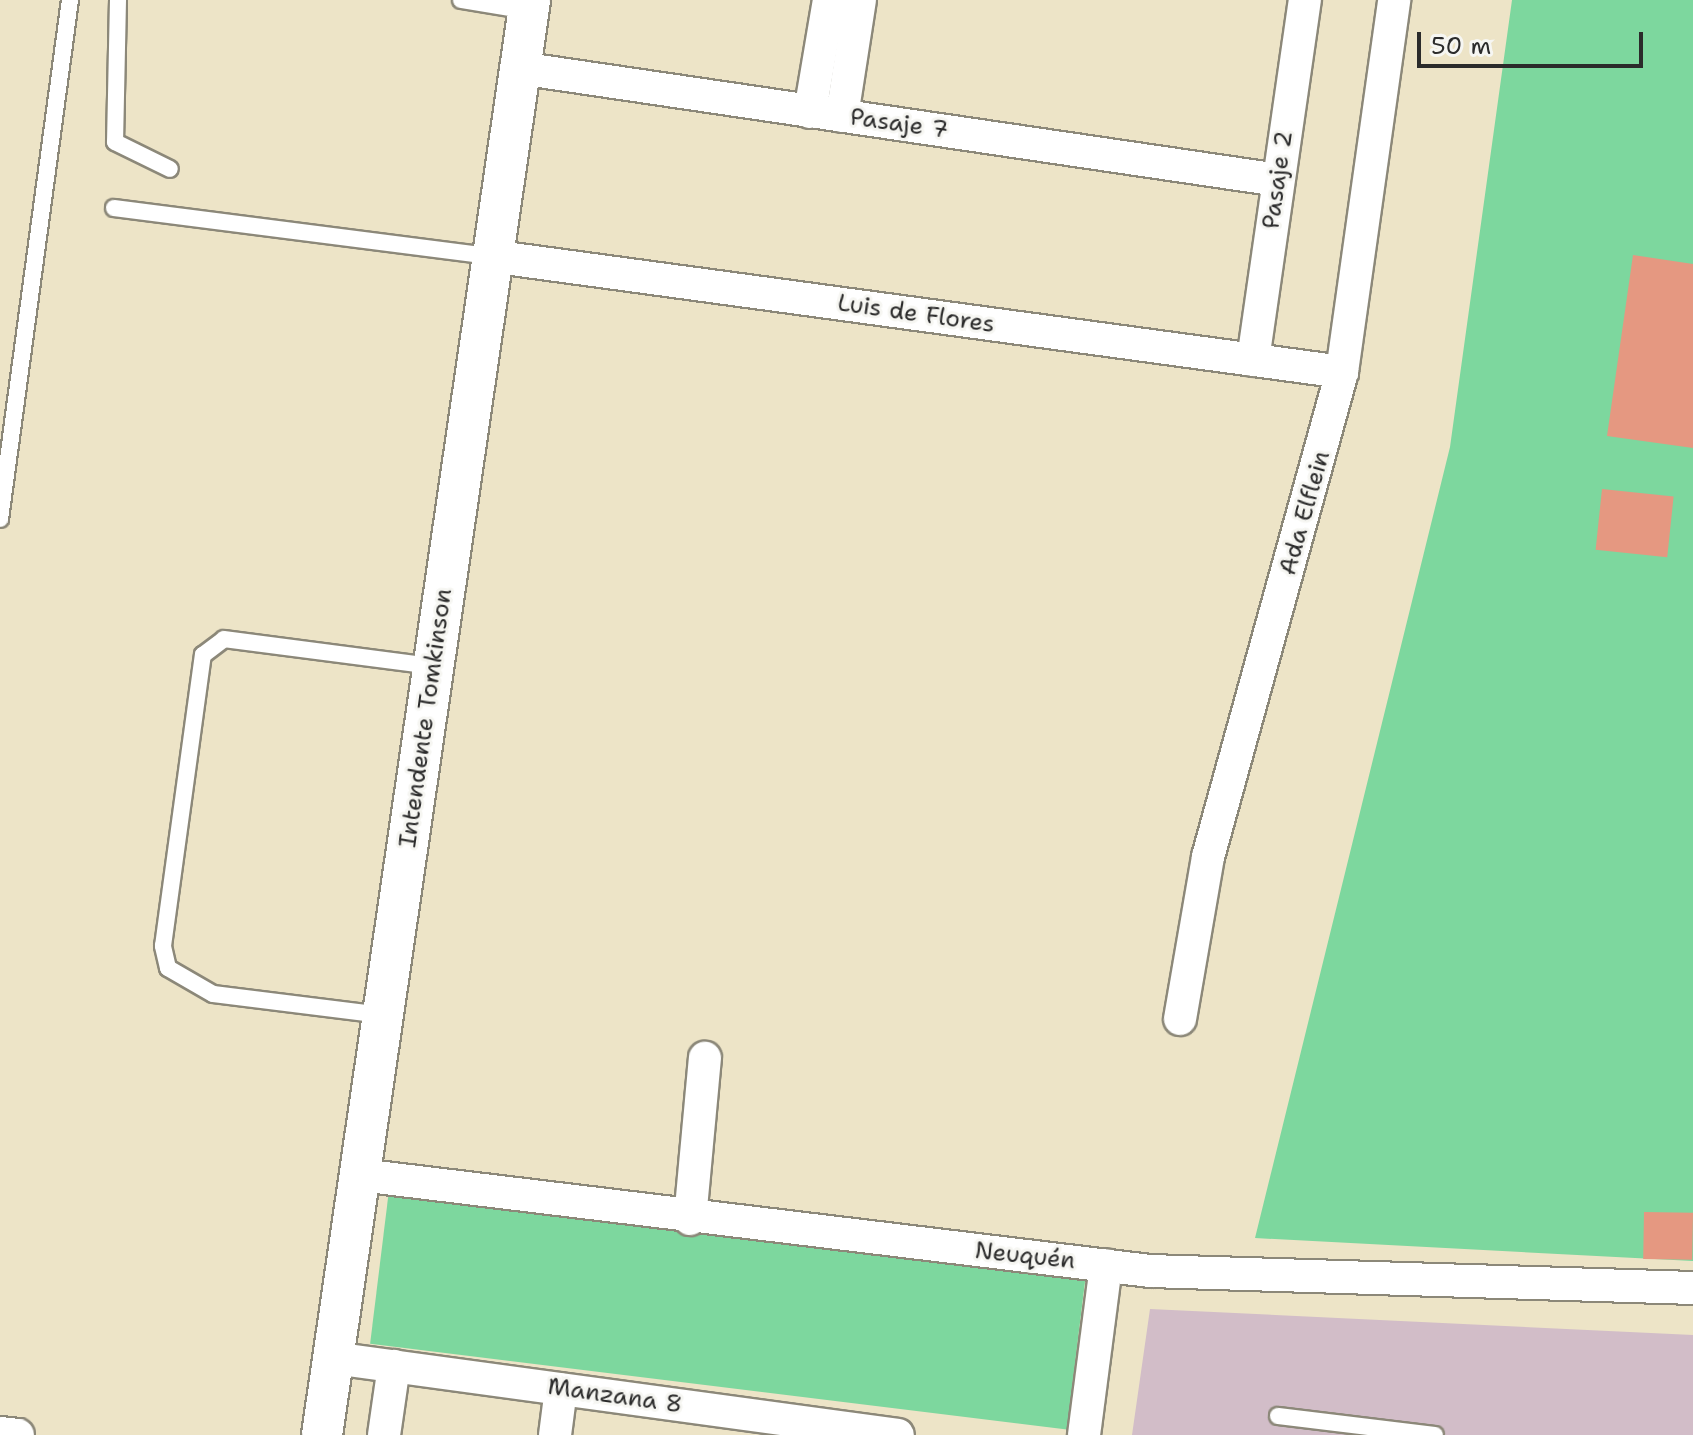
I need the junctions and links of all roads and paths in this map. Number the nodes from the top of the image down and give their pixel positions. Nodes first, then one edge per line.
1 (70, 0) edge
2 (118, 0) edge
3 (461, 0) edge
4 (829, 0) edge
5 (860, 0) edge
6 (1305, 0) edge
7 (1394, 0) edge
8 (529, 6) edge
9 (519, 68) junction
10 (810, 112) junction
11 (842, 116) junction
12 (170, 169) dead end
13 (1278, 180) junction
14 (114, 208) dead end
15 (490, 256) junction
16 (1253, 360) junction
17 (1342, 372) junction
18 (0, 519) edge
19 (433, 666) junction
20 (383, 1015) junction
21 (1180, 1019) dead end
22 (705, 1058) dead end
23 (360, 1175) junction
24 (690, 1219) junction
25 (1106, 1265) junction
26 (1693, 1288) edge
27 (333, 1358) junction
28 (394, 1366) junction
29 (561, 1389) junction
30 (1278, 1416) dead end
31 (726, 1423) edge
32 (0, 1433) edge
33 (891, 1434) edge
34 (18, 1435) edge
35 (322, 1435) edge
36 (384, 1435) edge
37 (555, 1435) edge
38 (898, 1435) edge
39 (1084, 1435) edge
40 (1435, 1435) edge

1 - 18 lane
2 - 12 lane
3 - 8 lane
4 - 10 street
5 - 11 street
6 - 13 street, Pasaje 2
7 - 17 street, Ada Elflein
8 - 9 street, Intendente Tomkinson
9 - 10 street, Pasaje 7
9 - 15 street, Intendente Tomkinson
10 - 11 street, Pasaje 7
11 - 13 street, Pasaje 7
13 - 16 street, Pasaje 2
14 - 15 lane
15 - 16 street, Luis de Flores
15 - 19 street, Intendente Tomkinson
16 - 17 street, Luis de Flores
17 - 21 street, Ada Elflein
19 - 20 street, Intendente Tomkinson
19 - 20 lane
20 - 23 street, Intendente Tomkinson
22 - 24 street
23 - 24 street, Neuquén
23 - 27 street, Intendente Tomkinson
24 - 25 street, Neuquén
25 - 26 street, Neuquén
25 - 39 street
27 - 28 street, Manzana 8
27 - 35 street, Intendente Tomkinson
28 - 29 street, Manzana 8
28 - 36 street
29 - 31 street, Manzana 8
29 - 37 street
30 - 40 lane
31 - 33 street, Manzana 8
32 - 34 street
33 - 38 street, Manzana 8

